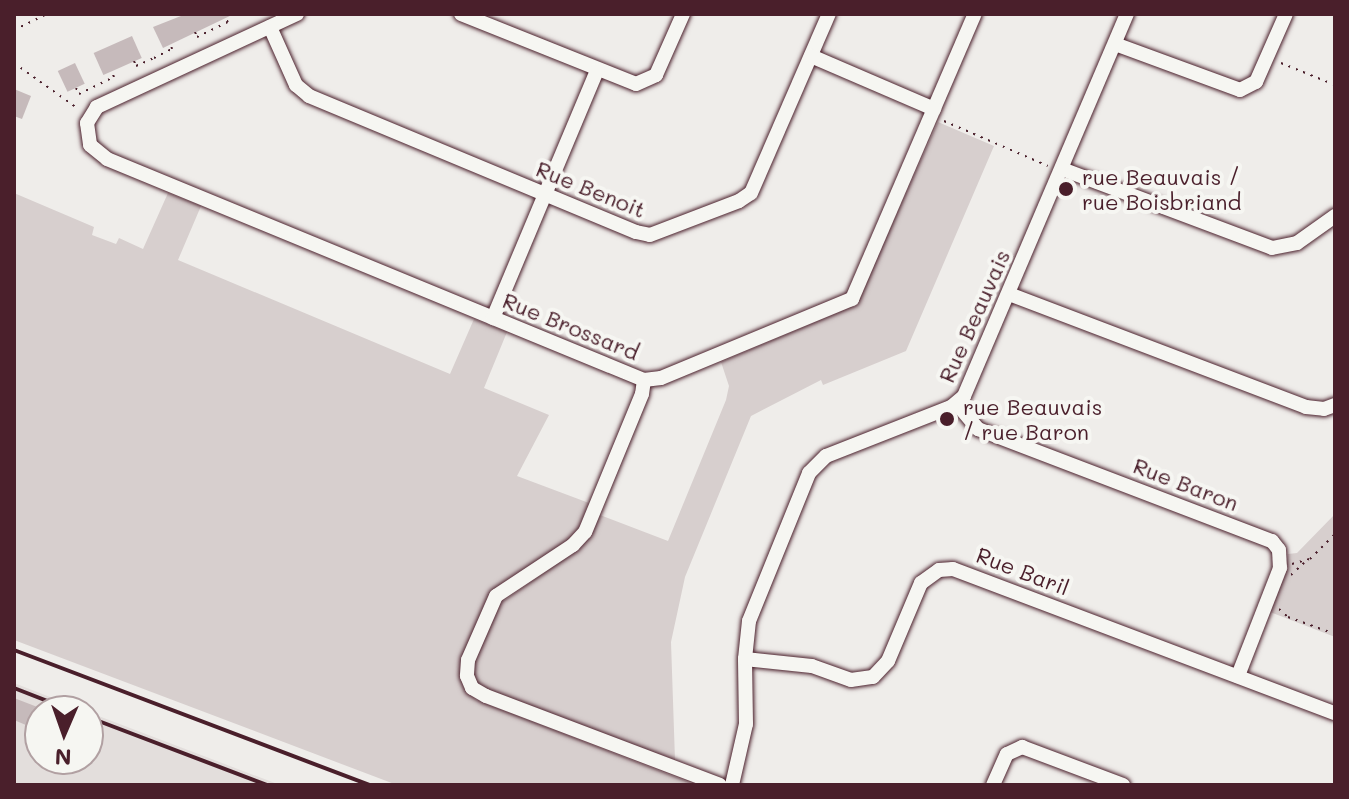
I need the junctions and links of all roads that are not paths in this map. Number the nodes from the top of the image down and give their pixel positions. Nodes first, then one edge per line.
1 (297, 14) edge
2 (461, 14) edge
3 (683, 14) edge
4 (829, 14) edge
5 (975, 14) edge
6 (1127, 14) edge
7 (1286, 14) edge
8 (270, 27) junction
9 (1115, 44) junction
10 (811, 56) junction
11 (597, 70) junction
12 (937, 114) junction
13 (1057, 169) junction
14 (545, 194) junction
15 (1335, 216) edge
16 (1009, 294) junction
17 (493, 318) junction
18 (644, 380) junction
19 (957, 404) junction
20 (1335, 405) edge
21 (745, 659) junction
22 (1238, 676) junction
23 (1335, 713) edge
24 (720, 785) edge
25 (732, 785) edge
26 (993, 785) edge
27 (1123, 785) edge

1 - 8 street
2 - 11 street
3 - 11 street
4 - 10 street, Rue Benoit
5 - 12 street, Rue Brossard
6 - 9 street, Rue Beauvais
7 - 9 street
8 - 14 street, Rue Benoit
8 - 17 street, Rue Brossard
9 - 13 street, Rue Beauvais
10 - 12 street
10 - 14 street, Rue Benoit
11 - 14 street
12 - 18 street, Rue Brossard
13 - 15 street
13 - 16 street, Rue Beauvais
14 - 17 street
16 - 19 street, Rue Beauvais
16 - 20 street
17 - 18 street, Rue Brossard
18 - 24 street
19 - 21 street, Rue Beauvais
19 - 22 street, Rue Baron
21 - 22 street, Rue Baril
21 - 25 street, Rue Beauvais
22 - 23 street, Rue Baril
26 - 27 street

